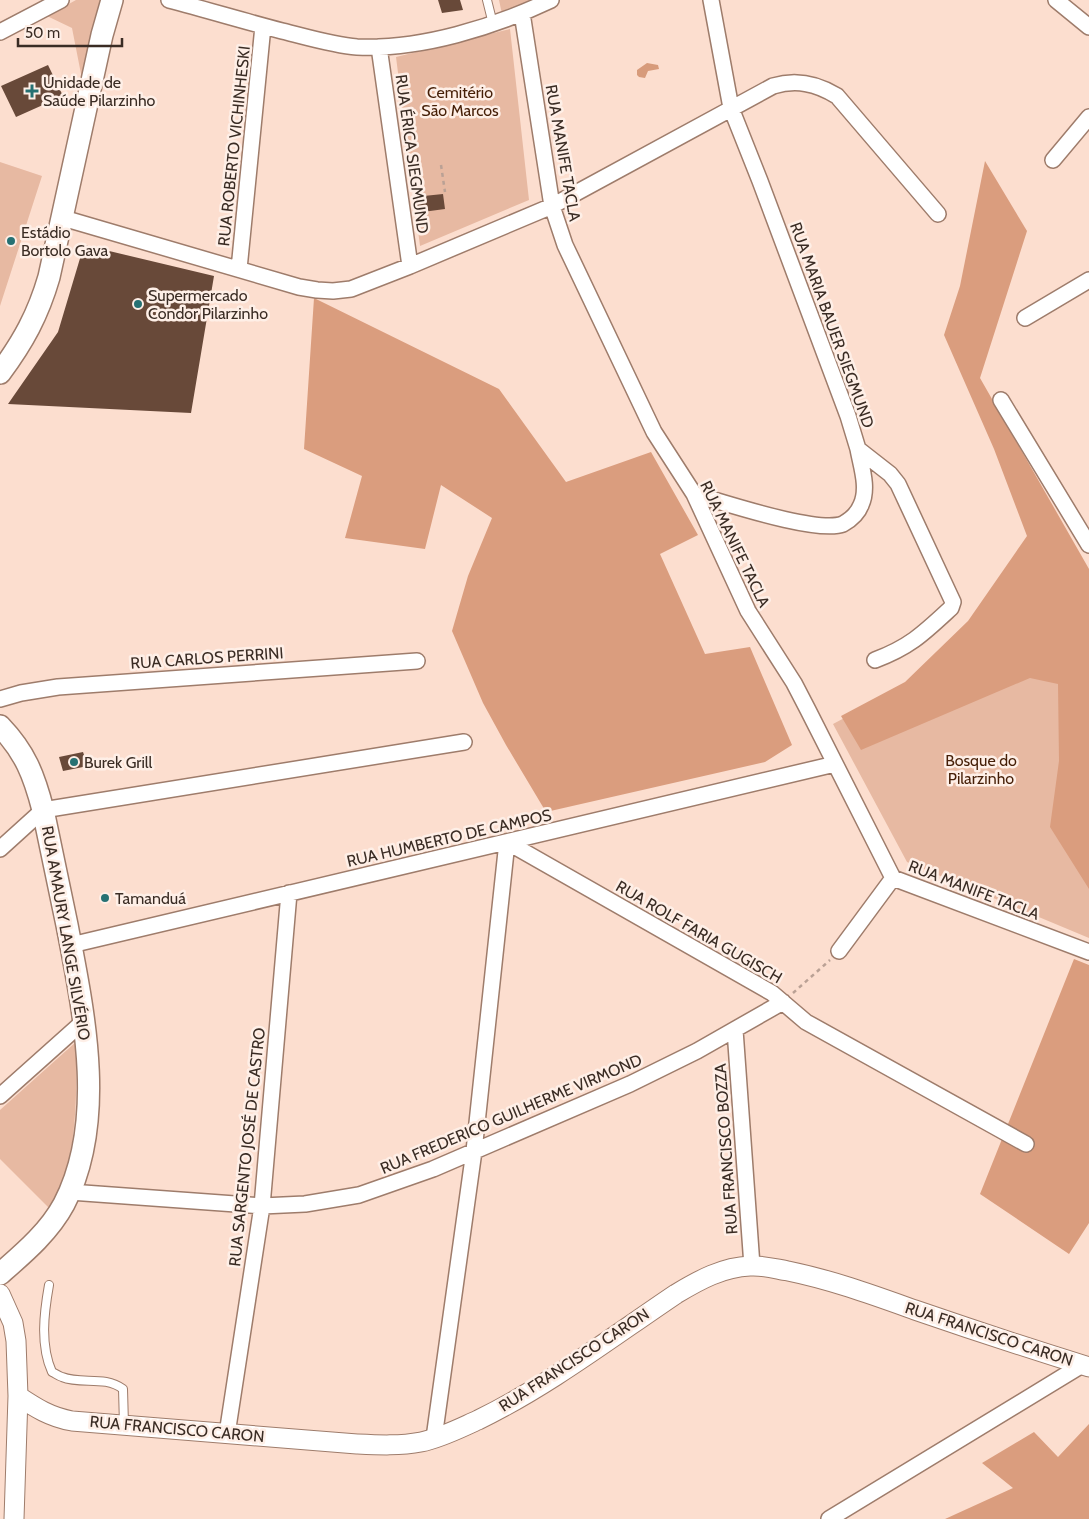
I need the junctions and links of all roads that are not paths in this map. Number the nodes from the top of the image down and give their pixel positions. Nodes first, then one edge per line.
1 (62, 0) edge
2 (112, 0) edge
3 (169, 0) edge
4 (487, 0) edge
5 (551, 0) edge
6 (711, 0) edge
7 (1056, 0) edge
8 (522, 14) junction
9 (493, 24) junction
10 (263, 26) junction
11 (1089, 27) edge
12 (0, 32) edge
13 (379, 47) junction
14 (731, 108) junction
15 (1089, 117) edge
16 (1053, 160) dead end
17 (552, 206) junction
18 (938, 214) dead end
19 (63, 218) junction
20 (410, 266) junction
21 (239, 269) junction
22 (1089, 280) edge
23 (1025, 318) dead end
24 (0, 373) edge
25 (1000, 400) dead end
26 (858, 449) junction
27 (694, 494) junction
28 (1089, 545) edge
29 (417, 660) dead end
30 (875, 660) dead end
31 (0, 700) edge
32 (2, 731) edge
33 (464, 742) dead end
34 (835, 764) junction
35 (43, 810) junction
36 (507, 842) junction
37 (0, 849) edge
38 (893, 878) junction
39 (289, 894) junction
40 (71, 945) junction
41 (839, 951) road end
42 (1089, 952) edge
43 (783, 1002) junction
44 (84, 1021) junction
45 (735, 1030) junction
46 (0, 1096) edge
47 (1026, 1144) dead end
48 (474, 1151) junction
49 (70, 1192) junction
50 (262, 1206) junction
51 (752, 1266) junction
52 (0, 1274) edge
53 (49, 1285) dead end
54 (0, 1294) edge
55 (1086, 1366) edge
56 (18, 1396) junction
57 (124, 1425) junction
58 (228, 1434) junction
59 (434, 1438) junction
60 (832, 1518) edge
61 (14, 1519) edge

1 - 12 street
2 - 19 main road
3 - 10 street
4 - 9 lane
5 - 8 street
6 - 14 street, RUA MARIA BAUER SIEGMUND
7 - 11 street
8 - 9 street
8 - 17 street, RUA MANIFE TACLA
9 - 13 street
10 - 13 street
10 - 21 street, RUA ROBERTO VICHINHESKI
13 - 20 street, RUA ÉRICA SIEGMUND
14 - 17 street
14 - 18 street
14 - 26 street, RUA MARIA BAUER SIEGMUND
15 - 16 street
17 - 20 street
17 - 27 street, RUA MANIFE TACLA
19 - 21 street
19 - 24 main road
20 - 21 street
22 - 23 street
25 - 28 street
26 - 27 street
26 - 30 street, RUA MARIA BAUER SIEGMUND
27 - 34 street, RUA MANIFE TACLA
29 - 31 street, RUA CARLOS PERRINI
32 - 35 main road, RUA AMAURY LANGE SILVÉRIO
33 - 35 street
34 - 36 street, RUA HUMBERTO DE CAMPOS
34 - 38 street, RUA MANIFE TACLA
35 - 37 street
35 - 40 main road, RUA AMAURY LANGE SILVÉRIO
36 - 39 street, RUA HUMBERTO DE CAMPOS
36 - 43 street, RUA ROLF FARIA GUGISCH
36 - 48 street
38 - 41 street
38 - 42 street, RUA MANIFE TACLA
39 - 40 street, RUA HUMBERTO DE CAMPOS
39 - 50 street, RUA SARGENTO JOSÉ DE CASTRO
40 - 44 main road, RUA AMAURY LANGE SILVÉRIO
43 - 45 street, RUA FREDERICO GUILHERME VIRMOND
43 - 47 street, RUA ROLF FARIA GUGISCH
44 - 46 street
44 - 49 main road, RUA AMAURY LANGE SILVÉRIO
45 - 48 street, RUA FREDERICO GUILHERME VIRMOND
45 - 51 street, RUA FRANCISCO BOZZA
48 - 50 street, RUA FREDERICO GUILHERME VIRMOND
48 - 59 street
49 - 50 street, RUA FREDERICO GUILHERME VIRMOND
49 - 52 main road, RUA AMAURY LANGE SILVÉRIO
50 - 58 street, RUA SARGENTO JOSÉ DE CASTRO
51 - 55 street, RUA FRANCISCO CARON
51 - 59 street, RUA FRANCISCO CARON
53 - 57 lane
54 - 56 street
55 - 60 street
56 - 57 street, RUA FRANCISCO CARON
56 - 61 street
57 - 58 street, RUA FRANCISCO CARON
58 - 59 street, RUA FRANCISCO CARON

